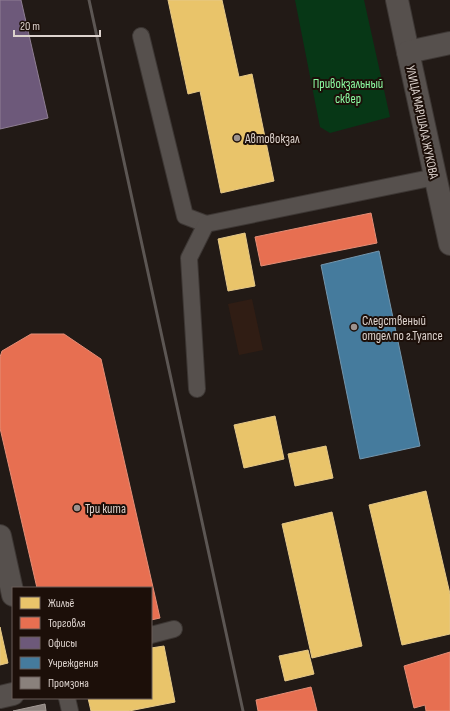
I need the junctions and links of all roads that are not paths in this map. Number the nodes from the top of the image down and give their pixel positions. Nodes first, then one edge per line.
1 (397, 0) edge
2 (141, 36) dead end
3 (450, 43) edge
4 (408, 52) junction
5 (435, 177) junction
6 (206, 224) junction
7 (450, 244) edge
8 (197, 389) dead end
9 (0, 536) edge
10 (12, 590) edge
11 (174, 629) dead end
12 (152, 635) edge
13 (12, 694) edge
14 (0, 697) edge
15 (67, 699) edge
16 (70, 711) edge

1 - 4 main road, УЛИЦА МАРШАЛА ЖУКОВА
2 - 6 lane
3 - 4 main road
4 - 5 main road, УЛИЦА МАРШАЛА ЖУКОВА
5 - 6 lane
5 - 7 main road, УЛИЦА МАРШАЛА ЖУКОВА
6 - 8 lane
9 - 10 main road
11 - 12 lane
13 - 14 main road
15 - 16 lane

